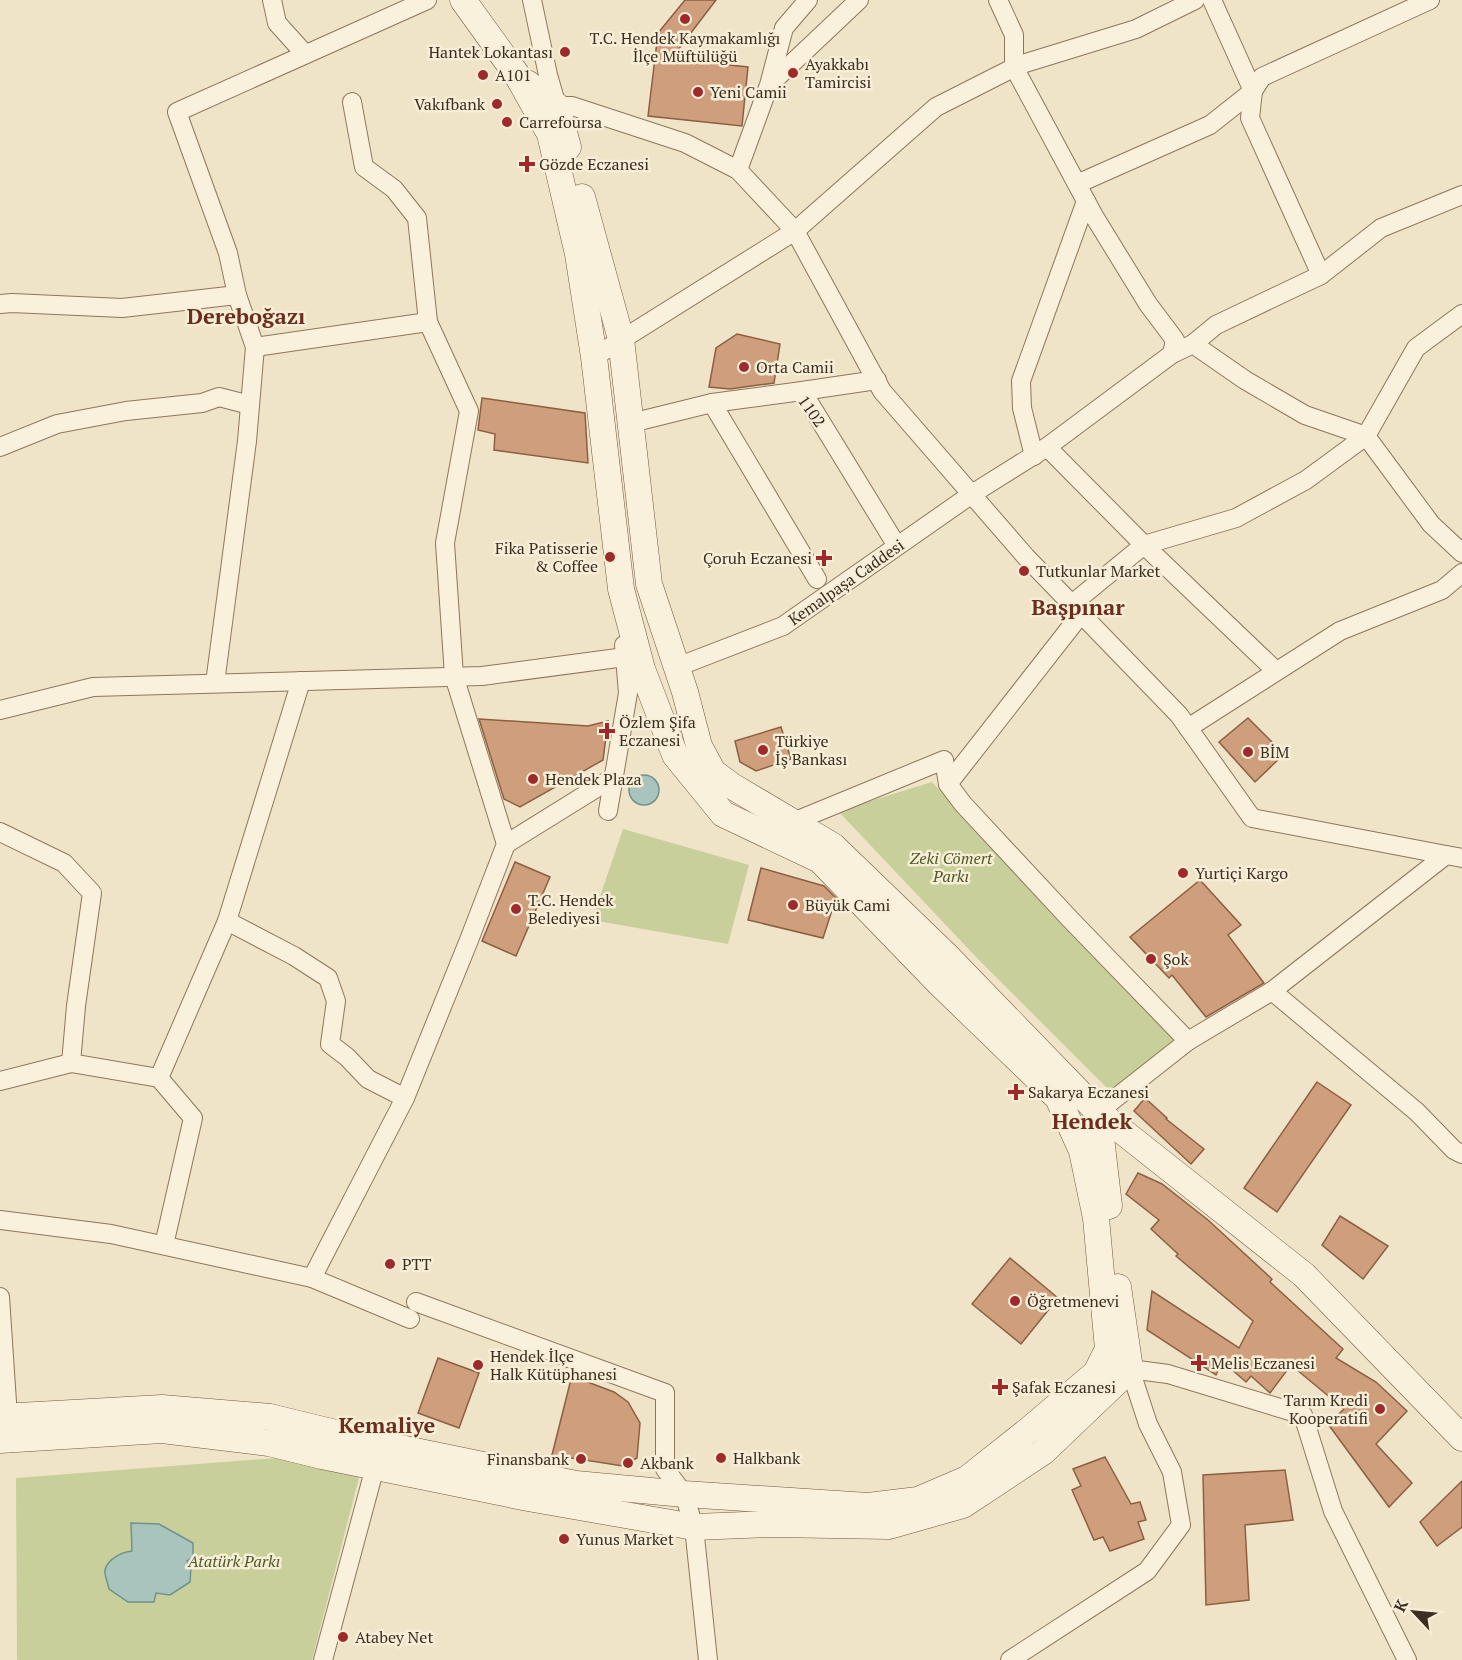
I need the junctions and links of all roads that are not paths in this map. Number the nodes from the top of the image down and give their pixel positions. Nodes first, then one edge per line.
1 (272, 0) edge
2 (427, 0) edge
3 (463, 0) edge
4 (532, 0) edge
5 (808, 0) edge
6 (859, 0) edge
7 (998, 0) edge
8 (1195, 0) edge
9 (1212, 0) edge
10 (1430, 0) edge
11 (305, 54) junction
12 (1014, 67) junction
13 (517, 75) junction
14 (769, 85) junction
15 (1253, 91) junction
16 (352, 102) dead end
17 (557, 106) junction
18 (550, 134) junction
19 (738, 170) junction
20 (1077, 184) junction
21 (1462, 195) edge
22 (1086, 201) junction
23 (795, 231) junction
24 (1321, 275) junction
25 (237, 295) junction
26 (0, 304) edge
27 (1462, 314) edge
28 (428, 322) junction
29 (621, 339) junction
30 (1193, 344) junction
31 (255, 347) junction
32 (1172, 354) junction
33 (594, 357) junction
34 (877, 380) junction
35 (802, 391) junction
36 (712, 403) junction
37 (250, 405) junction
38 (631, 423) junction
39 (1366, 436) junction
40 (0, 447) edge
41 (1041, 452) junction
42 (972, 494) junction
43 (1144, 545) junction
44 (897, 546) junction
45 (1462, 553) edge
46 (1462, 573) edge
47 (817, 579) dead end
48 (621, 589) junction
49 (1077, 609) junction
50 (625, 657) junction
51 (677, 668) junction
52 (1276, 671) junction
53 (454, 676) junction
54 (301, 681) junction
55 (215, 683) junction
56 (0, 710) edge
57 (1188, 728) junction
58 (614, 777) junction
59 (948, 784) junction
60 (608, 811) dead end
61 (787, 819) junction
62 (0, 832) edge
63 (506, 844) junction
64 (1454, 857) edge
65 (227, 921) junction
66 (1272, 991) junction
67 (1188, 1041) junction
68 (71, 1064) junction
69 (159, 1078) junction
70 (0, 1081) edge
71 (405, 1098) junction
72 (1058, 1098) junction
73 (1098, 1112) junction
74 (1462, 1154) edge
75 (0, 1220) edge
76 (164, 1245) junction
77 (312, 1278) junction
78 (0, 1297) edge
79 (1130, 1369) junction
80 (1096, 1373) junction
81 (3, 1425) edge
82 (1462, 1438) edge
83 (379, 1455) junction
84 (684, 1494) junction
85 (694, 1527) junction
86 (323, 1660) edge
87 (708, 1660) edge
88 (1010, 1660) edge
89 (1407, 1660) edge

1 - 11 street
2 - 11 street
3 - 13 main road
4 - 17 street
5 - 14 street
6 - 14 street
7 - 12 street
8 - 12 street
9 - 15 street
10 - 15 street
11 - 25 street
12 - 20 street
12 - 23 street
13 - 17 main road
13 - 18 main road
14 - 19 street
15 - 20 street
15 - 24 street
16 - 28 street
17 - 18 main road
17 - 19 street
17 - 29 main road
18 - 33 main road
19 - 23 street
20 - 22 street
21 - 24 street, Kemalpaşa Caddesi
22 - 32 street
22 - 41 street
23 - 29 street
23 - 34 street
24 - 30 street, Kemalpaşa Caddesi
25 - 26 street
25 - 31 street
27 - 39 street
28 - 31 street
28 - 53 street
29 - 33 street
29 - 38 main road
30 - 32 street, Kemalpaşa Caddesi
30 - 39 street
31 - 37 street
32 - 41 street, Kemalpaşa Caddesi
33 - 48 main road
34 - 35 street
34 - 42 street
35 - 36 street, 1102
35 - 44 street, 1102
36 - 38 street, 1102
36 - 47 street
37 - 40 street
37 - 55 street
38 - 51 main road
39 - 43 street
39 - 45 street
41 - 42 street, Kemalpaşa Caddesi
41 - 43 street
42 - 44 street, Kemalpaşa Caddesi
42 - 49 street
43 - 49 street
43 - 52 street
44 - 51 street, Kemalpaşa Caddesi
46 - 52 street
48 - 50 street
48 - 72 main road
49 - 57 street
49 - 59 street
50 - 53 street
50 - 58 street
51 - 61 main road
52 - 57 street
53 - 54 street
53 - 63 street
54 - 55 street
54 - 65 street
55 - 56 street
57 - 64 street
58 - 60 street
58 - 63 street
59 - 61 street
59 - 67 street
61 - 73 main road
62 - 68 street
63 - 71 street
64 - 66 street
65 - 69 street
65 - 71 street
66 - 67 street
66 - 74 street
67 - 73 street
68 - 69 street
68 - 70 street
69 - 76 street
71 - 77 street
72 - 73 main road
72 - 80 main road
73 - 79 main road
73 - 82 main road
75 - 76 street
76 - 77 street
77 - 84 street
78 - 81 street
79 - 80 street
79 - 85 main road
79 - 88 street
79 - 89 street
80 - 84 main road
81 - 83 main road
83 - 84 main road
83 - 85 main road
83 - 86 street
84 - 85 street
85 - 87 street

